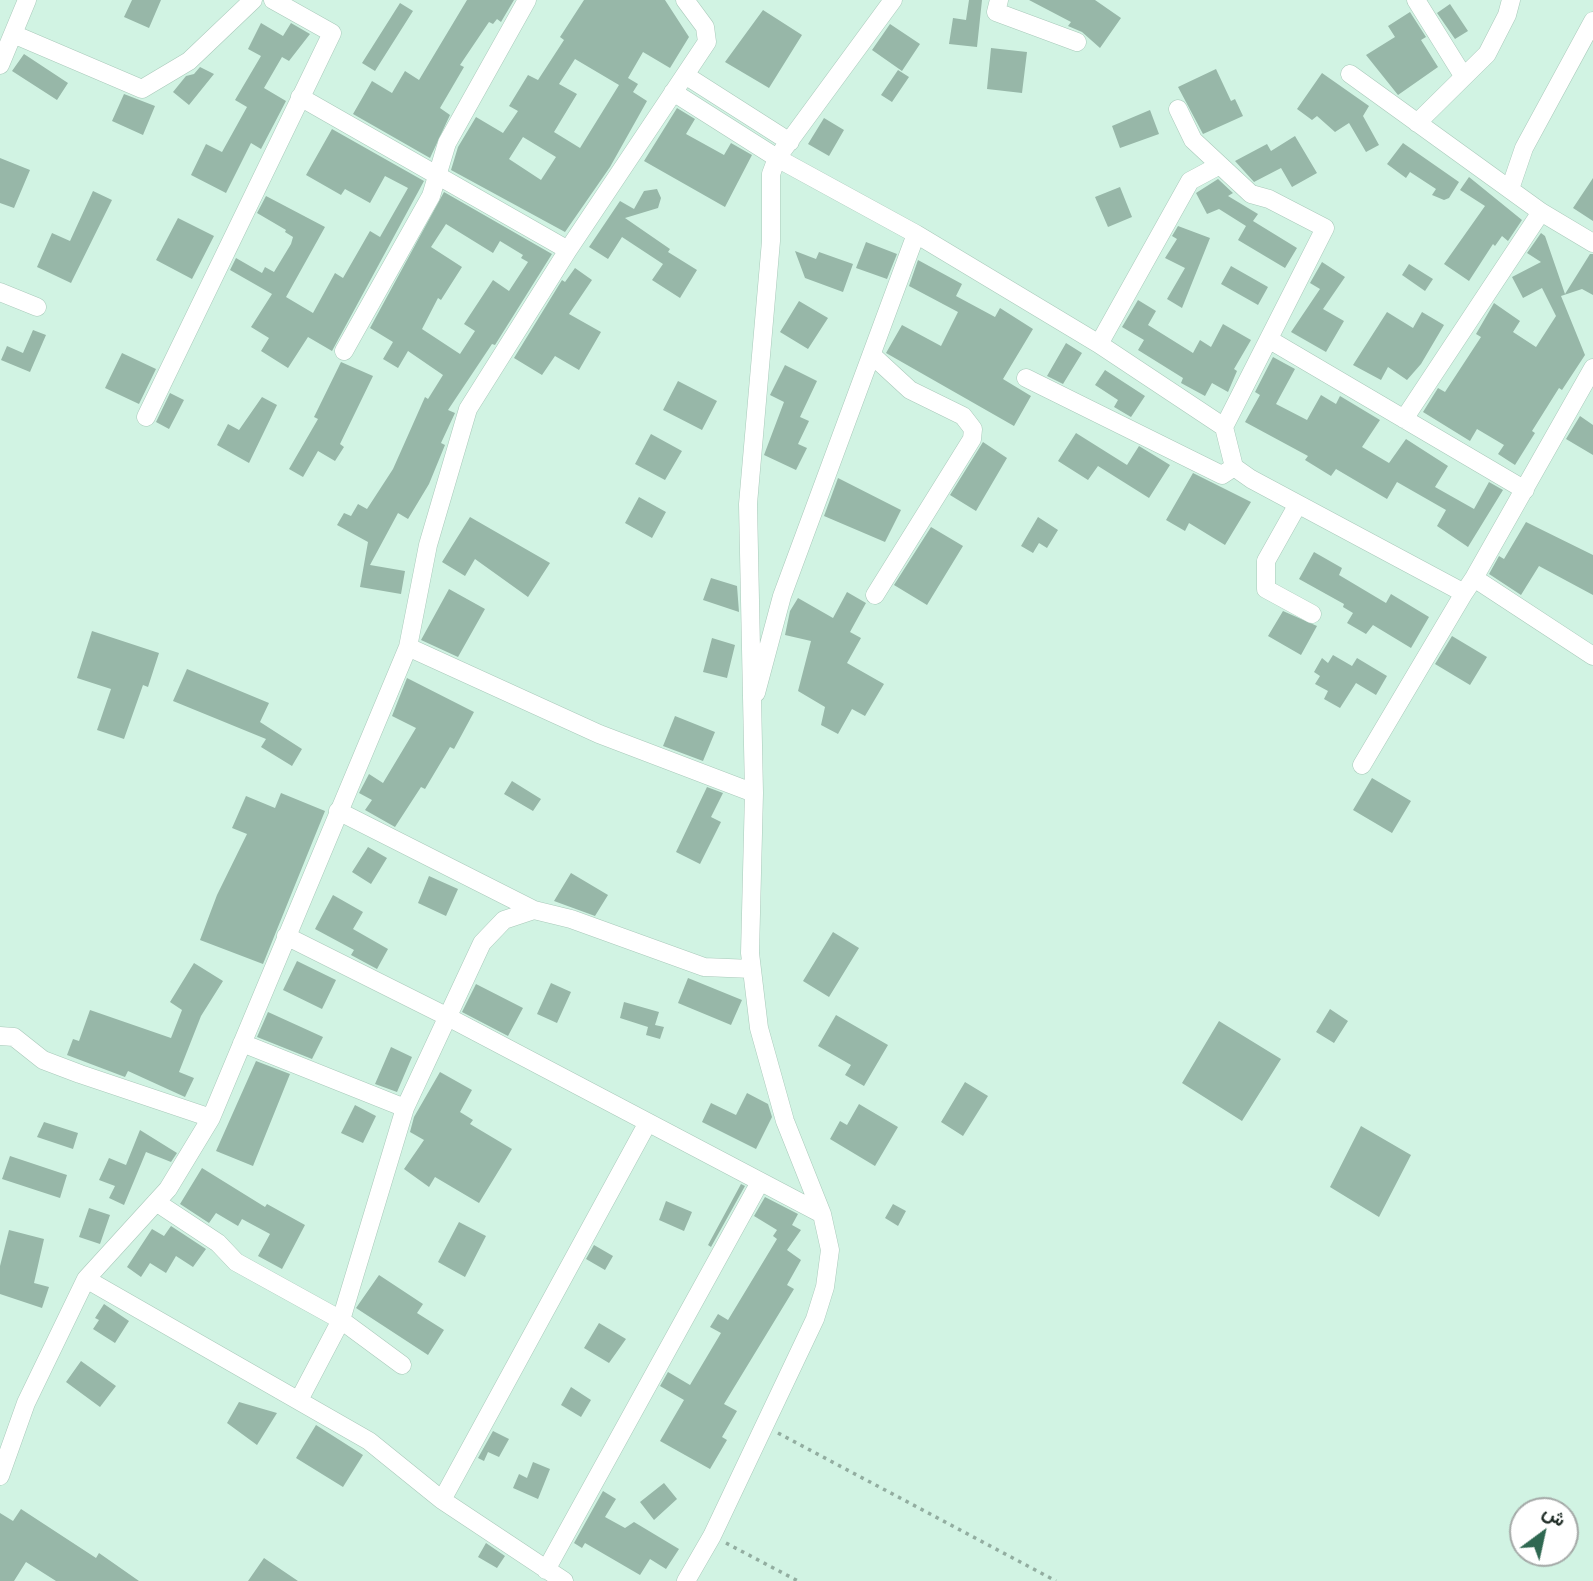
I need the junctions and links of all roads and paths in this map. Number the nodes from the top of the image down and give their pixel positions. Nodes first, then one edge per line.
1 (27, 0) edge
2 (253, 0) edge
3 (273, 0) edge
4 (527, 0) edge
5 (685, 0) edge
6 (893, 0) edge
7 (999, 0) edge
8 (1416, 0) edge
9 (1511, 0) edge
10 (1593, 21) edge
11 (13, 34) junction
12 (1077, 41) dead end
13 (0, 65) edge
14 (1349, 74) dead end
15 (1462, 74) junction
16 (685, 75) junction
17 (673, 92) junction
18 (300, 97) junction
19 (1178, 109) dead end
20 (1417, 123) junction
21 (790, 142) junction
22 (777, 158) junction
23 (1218, 166) junction
24 (436, 175) junction
25 (1510, 189) junction
26 (1541, 212) junction
27 (916, 234) junction
28 (1593, 243) edge
29 (568, 250) junction
30 (0, 292) edge
31 (37, 307) dead end
32 (1269, 340) junction
33 (1099, 344) junction
34 (344, 351) dead end
35 (872, 355) junction
36 (1593, 368) edge
37 (1026, 379) dead end
38 (1586, 396) edge
39 (146, 418) dead end
40 (1404, 419) junction
41 (1224, 426) junction
42 (1234, 467) junction
43 (1525, 490) junction
44 (1298, 504) junction
45 (1469, 586) junction
46 (875, 595) dead end
47 (1312, 614) dead end
48 (408, 647) junction
49 (1593, 656) edge
50 (752, 701) junction
51 (1362, 765) dead end
52 (754, 793) junction
53 (338, 811) junction
54 (534, 910) junction
55 (286, 936) junction
56 (752, 969) junction
57 (446, 1016) junction
58 (0, 1036) edge
59 (242, 1043) junction
60 (405, 1108) junction
61 (211, 1118) junction
62 (647, 1124) junction
63 (760, 1182) junction
64 (156, 1202) junction
65 (822, 1214) junction
66 (86, 1279) junction
67 (341, 1320) junction
68 (402, 1365) dead end
69 (299, 1400) junction
70 (764, 1426) junction
71 (0, 1476) edge
72 (442, 1500) junction
73 (712, 1535) junction
74 (546, 1570) junction
75 (564, 1581) edge
76 (686, 1581) edge
77 (798, 1581) edge
78 (1056, 1581) edge

1 - 11 street
2 - 11 street
3 - 18 street
4 - 24 street
5 - 16 street
6 - 21 street
7 - 12 street
8 - 15 street
9 - 15 street
10 - 25 street
11 - 13 street
14 - 20 street
15 - 20 street
16 - 17 street
16 - 21 street
17 - 22 street
17 - 29 street
18 - 24 street
18 - 39 street
19 - 23 street
20 - 25 street
21 - 22 street
22 - 27 street
22 - 50 street
23 - 32 street
23 - 33 street
24 - 29 street
24 - 34 street
25 - 26 street
26 - 28 street
26 - 40 street
27 - 33 street
27 - 35 street
29 - 48 street
30 - 31 street
32 - 40 street
32 - 41 street
33 - 41 street
35 - 46 street
35 - 50 street
36 - 38 street
37 - 42 street
38 - 43 street
40 - 43 street
41 - 42 street
42 - 44 street
43 - 45 street
44 - 45 street
44 - 47 street
45 - 49 street
45 - 51 street
48 - 52 street
48 - 53 street
50 - 52 street
52 - 56 street
53 - 54 street
53 - 55 street
54 - 56 street
54 - 57 street
55 - 57 street
55 - 59 street
56 - 65 street
57 - 60 street
57 - 62 street
58 - 61 street
59 - 60 street
59 - 61 street
60 - 67 street
61 - 64 street
62 - 63 street
62 - 72 street
63 - 65 street
63 - 74 street
64 - 66 street
64 - 67 street
65 - 70 street
66 - 69 street
66 - 71 street
67 - 68 street
67 - 69 street
69 - 72 street
70 - 73 street
70 - 78 path
72 - 74 street
73 - 76 street
73 - 77 path
74 - 75 street

